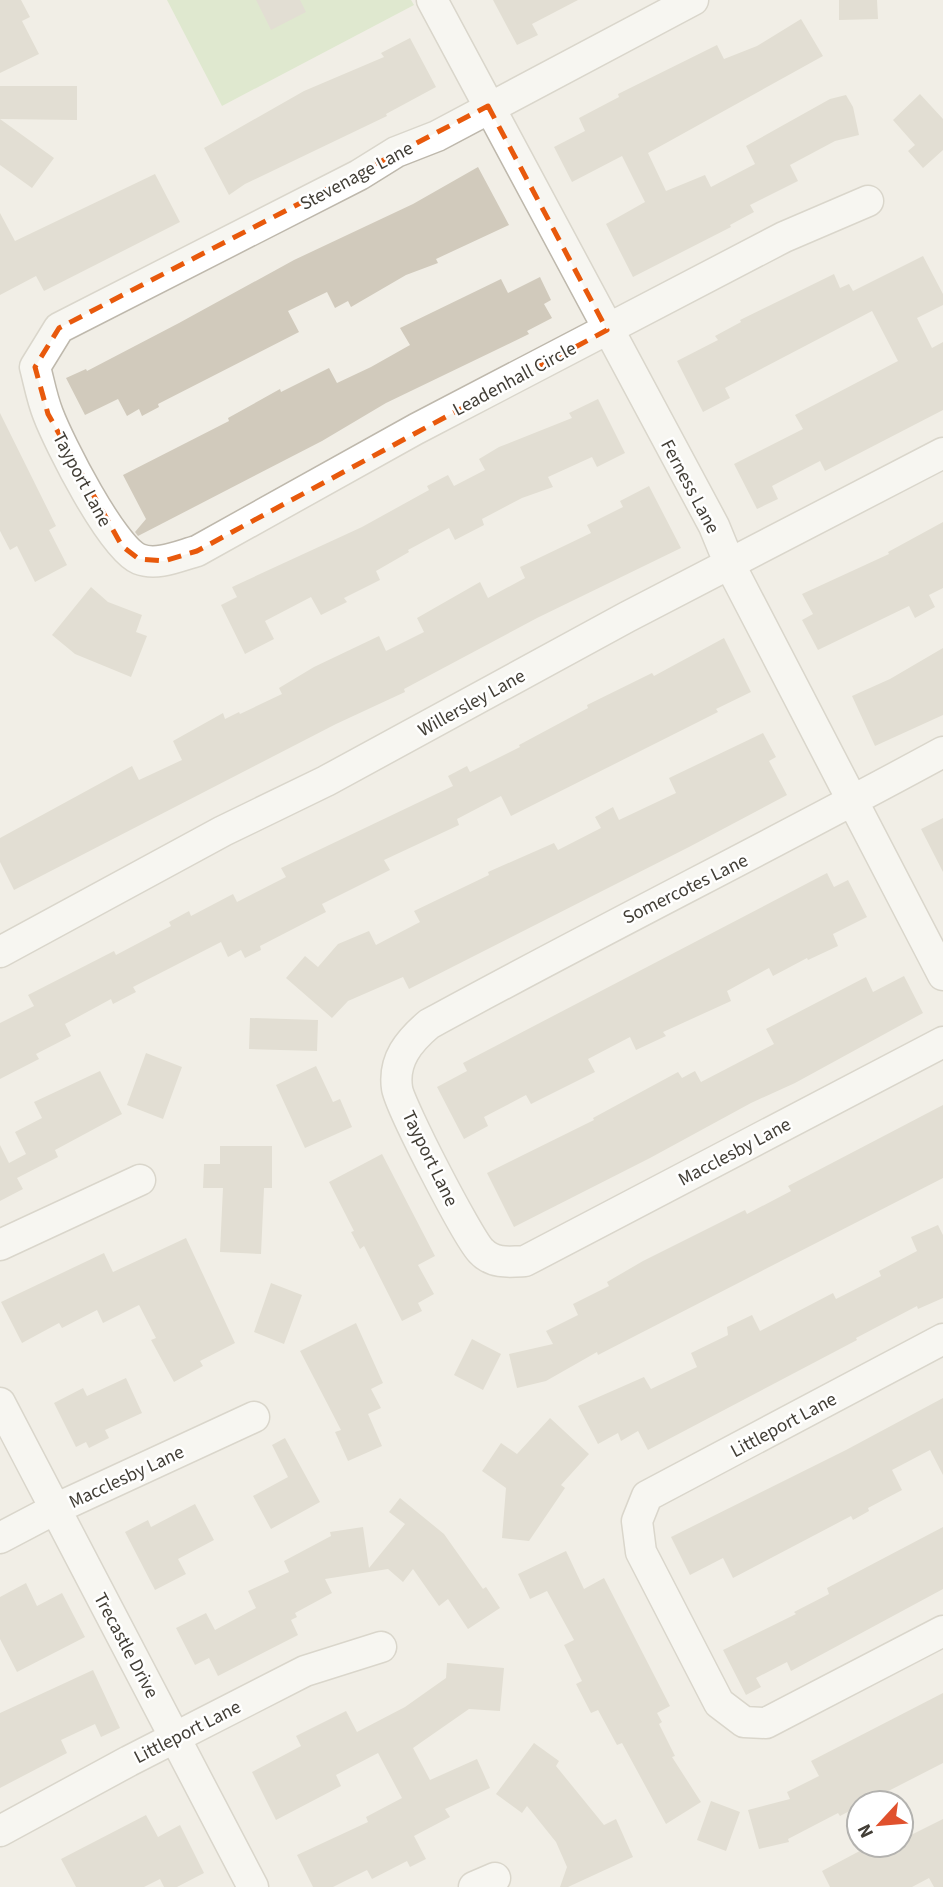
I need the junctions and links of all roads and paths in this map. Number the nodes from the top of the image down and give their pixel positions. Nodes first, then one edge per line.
1 (432, 0) edge
2 (693, 0) edge
3 (488, 106) junction
4 (868, 201) dead end
5 (607, 330) junction
6 (35, 367) joint
7 (943, 453) edge
8 (164, 561) joint
9 (730, 565) junction
10 (943, 752) edge
11 (852, 802) junction
12 (0, 952) edge
13 (943, 975) edge
14 (429, 1024) joint
15 (943, 1042) edge
16 (140, 1180) dead end
17 (0, 1245) edge
18 (525, 1261) joint
19 (943, 1339) edge
20 (0, 1403) edge
21 (254, 1417) dead end
22 (55, 1509) junction
23 (0, 1538) edge
24 (943, 1631) edge
25 (381, 1647) dead end
26 (175, 1738) junction
27 (0, 1831) edge
28 (253, 1887) edge

1 - 3 street, Ferness Lane
2 - 3 street, Stevenage Lane
3 - 5 street, Ferness Lane
3 - 6 street, Stevenage Lane
4 - 5 street, Leadenhall Circle
5 - 8 street, Leadenhall Circle
5 - 9 street, Ferness Lane
6 - 8 street, Tayport Lane
7 - 9 street, Willersley Lane
9 - 11 street, Ferness Lane
9 - 12 street, Willersley Lane
10 - 11 street, Somercotes Lane
11 - 13 street, Ferness Lane
11 - 14 street, Somercotes Lane
14 - 18 street, Tayport Lane
15 - 18 street, Macclesby Lane
16 - 17 street
19 - 24 street, Littleport Lane
20 - 22 street, Trecastle Drive
21 - 22 street, Macclesby Lane
22 - 23 street, Macclesby Lane
22 - 26 street, Trecastle Drive
25 - 26 street, Littleport Lane
26 - 27 street, Littleport Lane
26 - 28 street, Trecastle Drive

